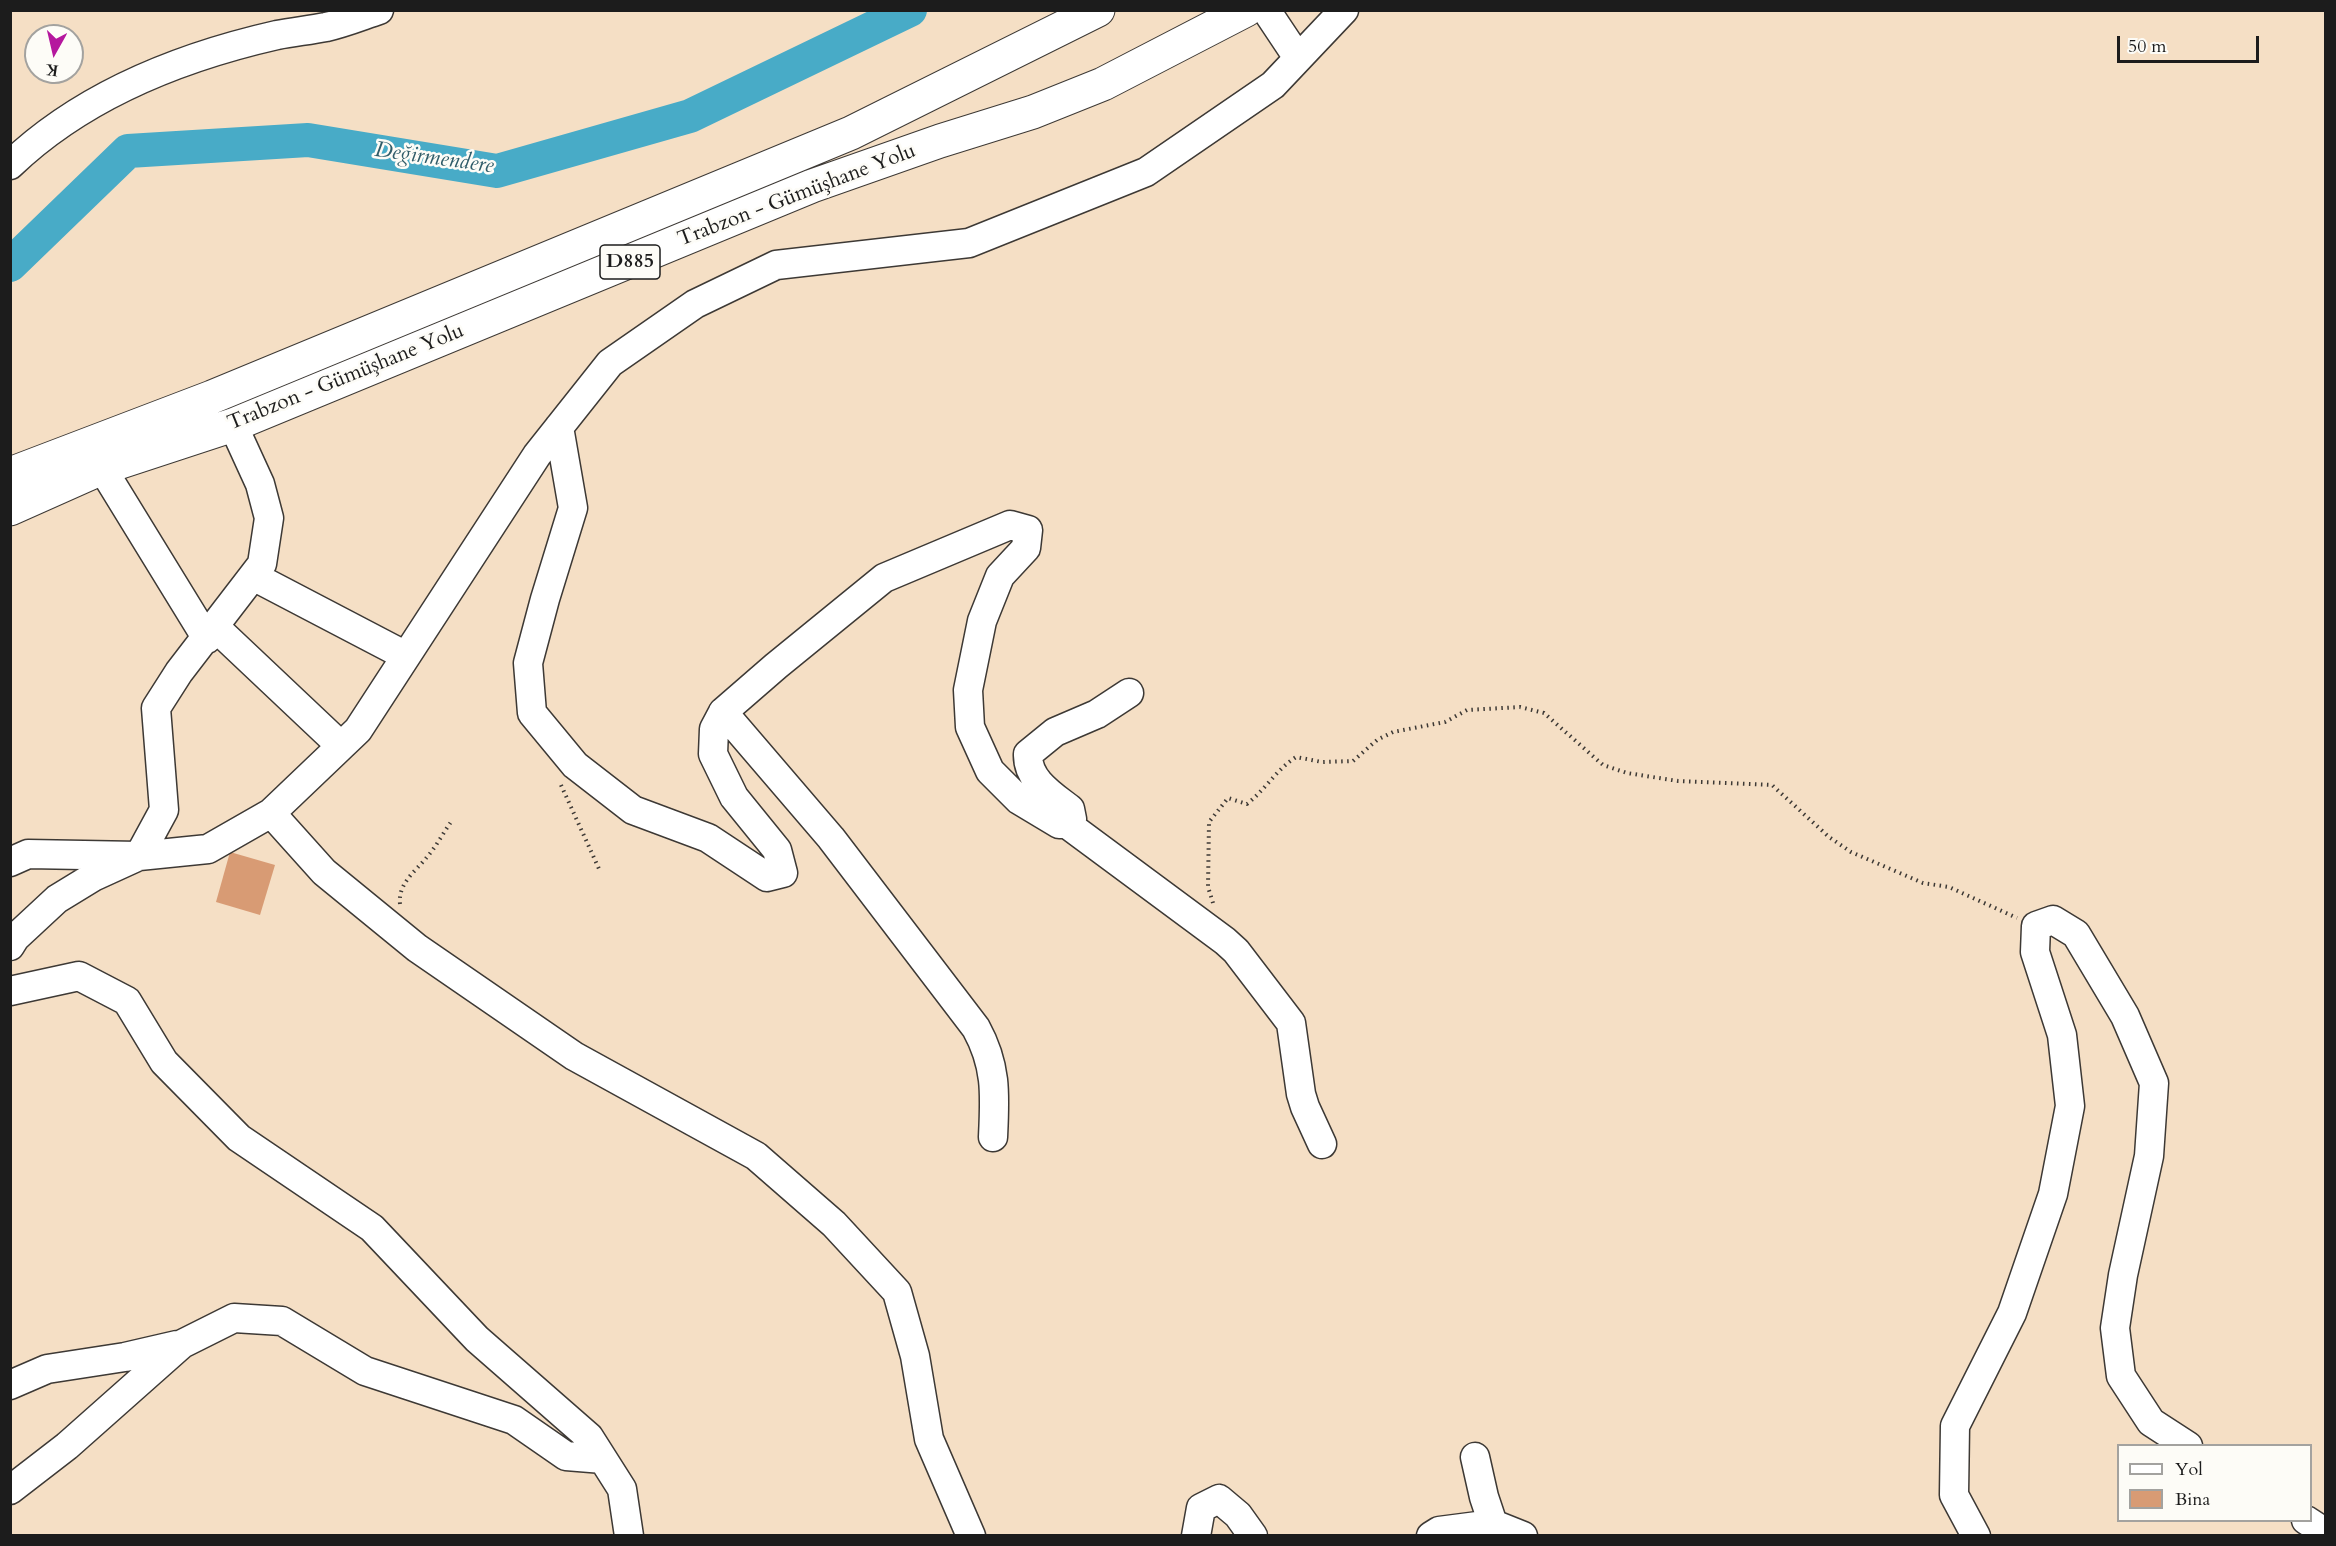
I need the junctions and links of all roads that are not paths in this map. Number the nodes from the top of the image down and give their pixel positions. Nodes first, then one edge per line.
1 (378, 10) edge
2 (1098, 10) edge
3 (1246, 10) edge
4 (1266, 10) edge
5 (1336, 14) edge
6 (1299, 58) junction
7 (10, 165) edge
8 (233, 424) junction
9 (559, 427) junction
10 (102, 468) junction
11 (10, 474) edge
12 (10, 509) edge
13 (253, 576) junction
14 (211, 633) junction
15 (406, 656) junction
16 (1129, 693) dead end
17 (723, 712) junction
18 (341, 746) junction
19 (271, 813) junction
20 (1067, 824) junction
21 (139, 856) junction
22 (10, 862) edge
23 (10, 946) edge
24 (10, 991) edge
25 (993, 1137) dead end
26 (1322, 1144) dead end
27 (182, 1344) junction
28 (10, 1385) edge
29 (2185, 1444) edge
30 (1475, 1457) dead end
31 (603, 1459) junction
32 (10, 1490) edge
33 (2308, 1522) edge
34 (1493, 1524) junction
35 (2325, 1533) edge
36 (629, 1536) edge
37 (971, 1536) edge
38 (1196, 1536) edge
39 (1253, 1536) edge
40 (1431, 1536) edge
41 (1523, 1536) edge
42 (1976, 1536) edge

1 - 7 street
2 - 11 highway, Trabzon - Gümüşhane Yolu / D885
3 - 8 highway, Trabzon - Gümüşhane Yolu / D885
4 - 6 street
5 - 6 street
6 - 9 street
8 - 10 highway, Trabzon - Gümüşhane Yolu / D885
8 - 13 street
9 - 15 street
9 - 17 street
10 - 12 highway, Trabzon - Gümüşhane Yolu / D885
10 - 14 street
13 - 14 street
13 - 15 street
14 - 18 street
14 - 21 street
15 - 18 street
16 - 20 street
17 - 20 street
17 - 25 street
18 - 19 street
19 - 21 street
19 - 37 street
20 - 26 street
21 - 22 street
21 - 23 street
24 - 31 street
27 - 28 street
27 - 31 street
27 - 32 street
29 - 42 street
30 - 34 street
31 - 36 street
33 - 35 street
34 - 40 street
34 - 41 street
38 - 39 street

